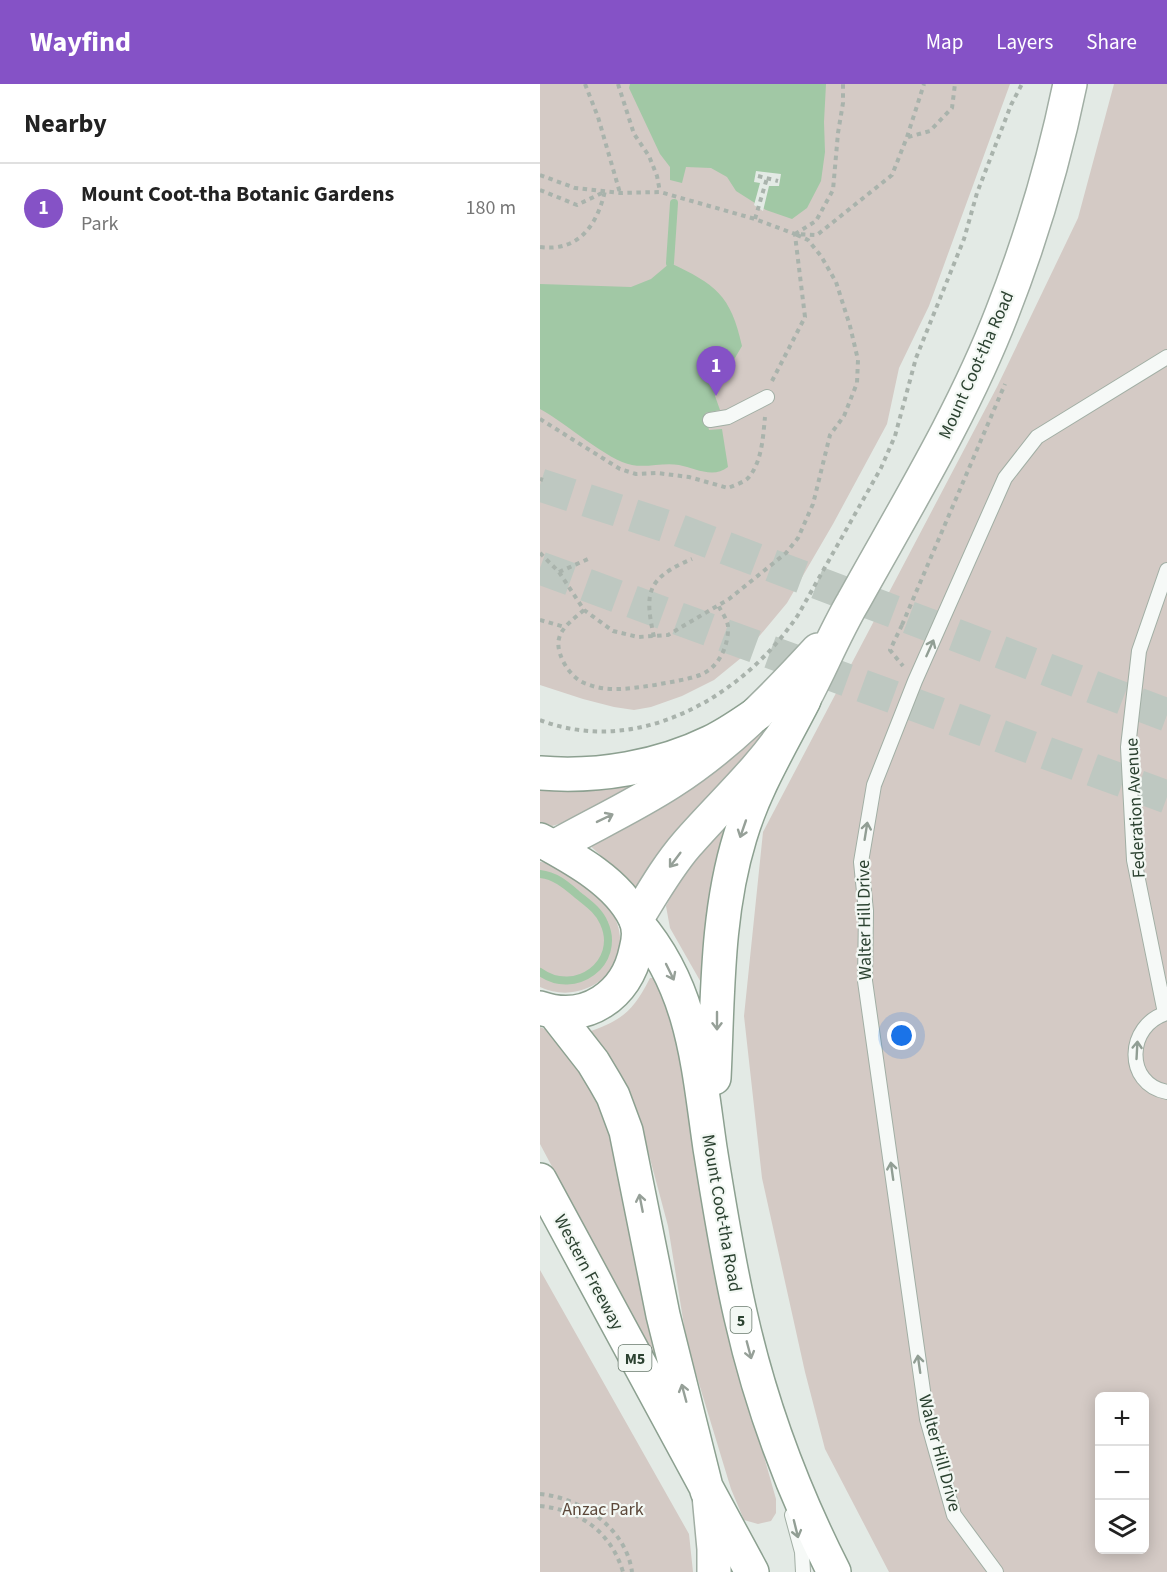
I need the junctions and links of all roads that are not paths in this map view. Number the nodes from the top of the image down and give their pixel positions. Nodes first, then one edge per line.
1 (1070, 84) edge
2 (1167, 357) edge
3 (767, 397) dead end
4 (710, 420) dead end
5 (1167, 570) edge
6 (838, 629) junction
7 (804, 700) junction
8 (759, 712) junction
9 (540, 773) edge
10 (546, 845) edge
11 (637, 921) junction
12 (547, 1010) edge
13 (1166, 1013) edge
14 (1167, 1092) edge
15 (711, 1149) junction
16 (540, 1180) edge
17 (794, 1486) junction
18 (708, 1493) junction
19 (714, 1572) edge
20 (752, 1572) edge
21 (803, 1572) edge
22 (834, 1572) edge
23 (996, 1572) edge

1 - 6 main road, Mount Coot-tha Road
23 -> 2 lane, Walter Hill Drive
3 - 4 lane
5 - 13 lane, Federation Avenue
6 - 7 main road, Mount Coot-tha Road
6 - 8 main road, Mount Coot-tha Road
7 -> 11 main road
7 -> 15 main road
8 - 9 main road
10 -> 8 main road, Mount Coot-tha Road
10 - 11 main road, 5
11 - 12 main road
11 -> 15 main road, Mount Coot-tha Road / 5
18 -> 12 main road
14 -> 13 lane, Federation Avenue
15 -> 17 main road, Mount Coot-tha Road / 5
16 - 18 main road, Western Freeway / M5
17 -> 21 lane
17 - 22 main road, Mount Coot-tha Road / 5
18 - 19 main road
18 - 20 main road

